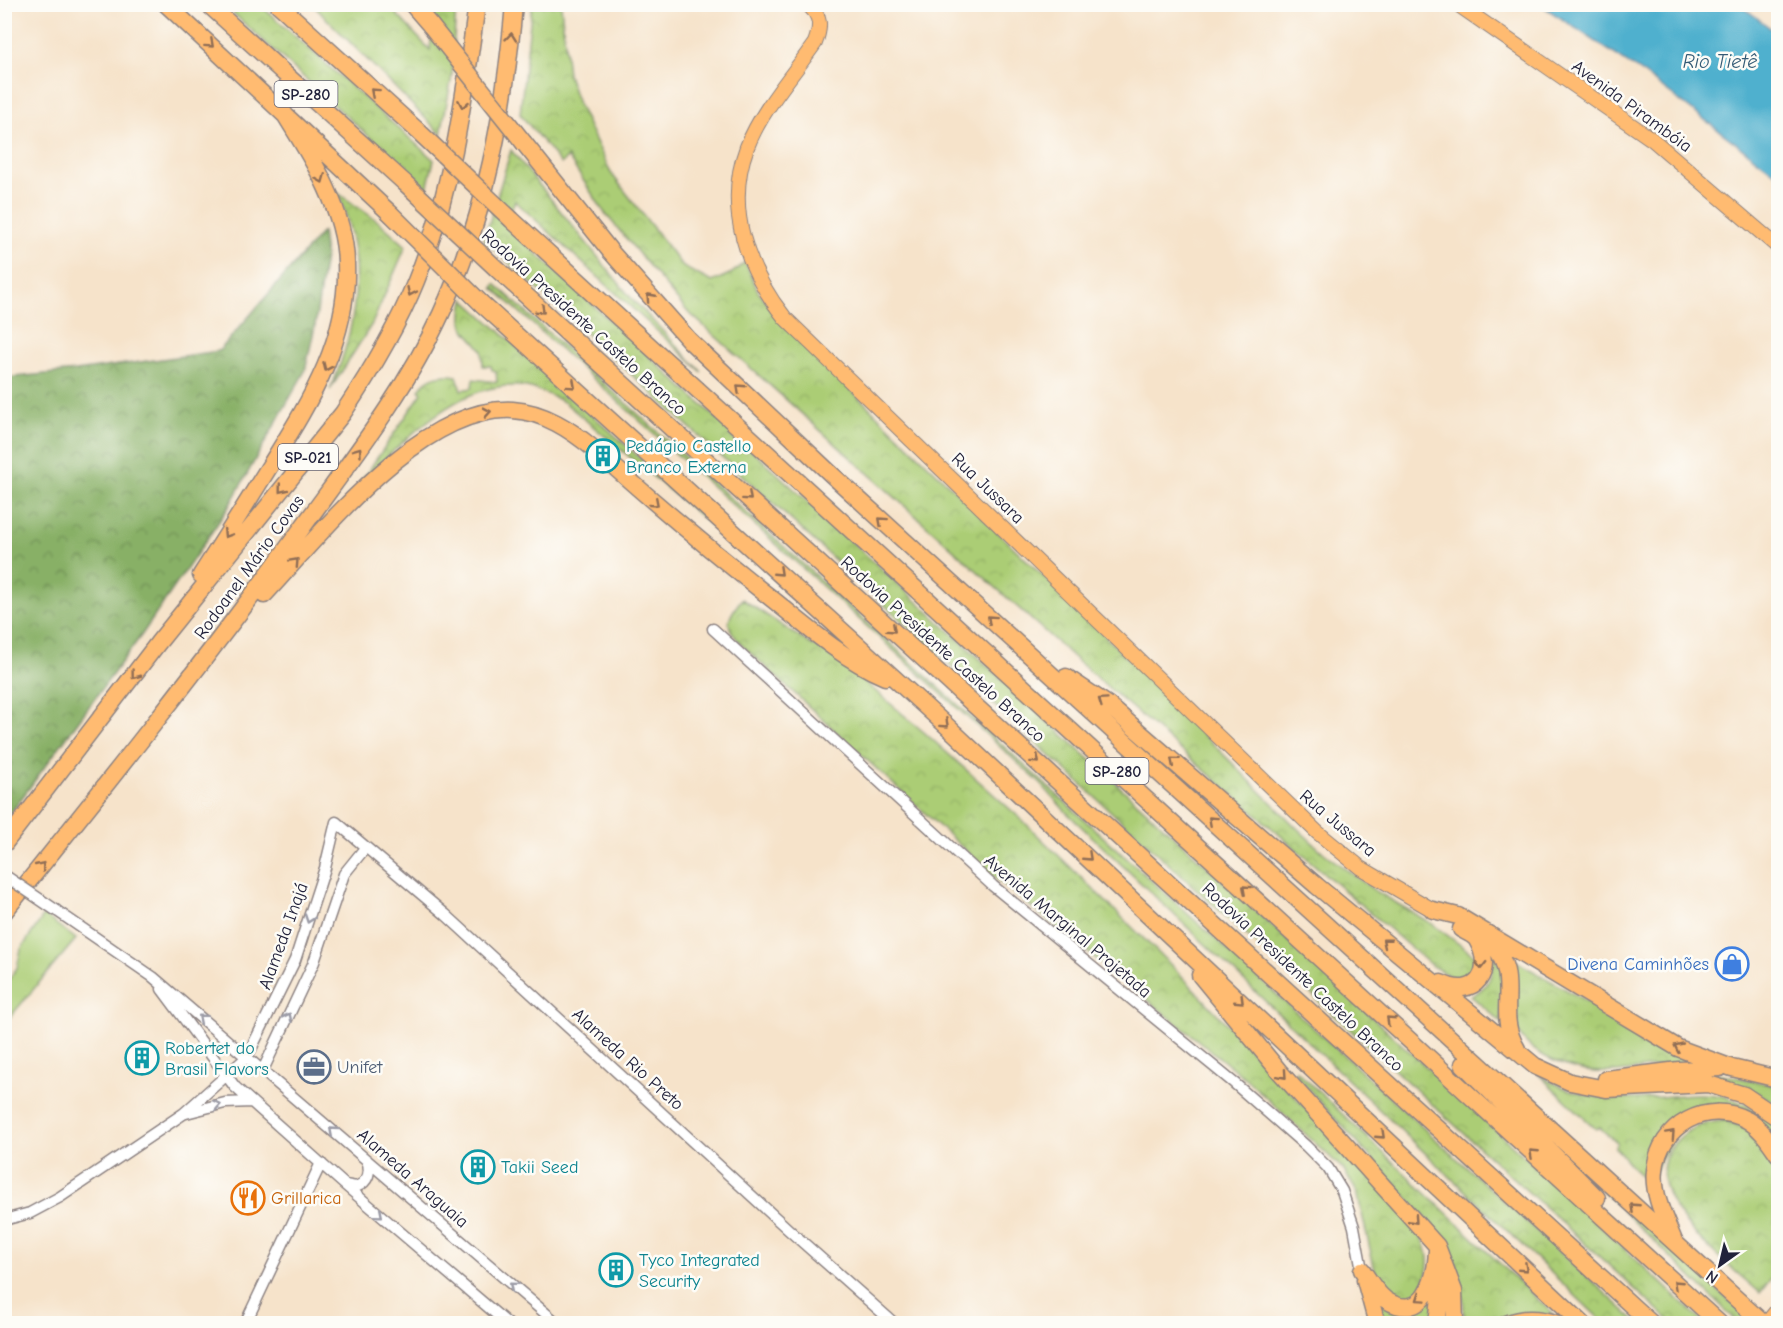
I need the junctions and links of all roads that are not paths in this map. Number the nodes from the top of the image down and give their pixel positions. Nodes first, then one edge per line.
1 (166, 4) edge
2 (208, 4) edge
3 (278, 4) edge
4 (412, 4) edge
5 (477, 4) edge
6 (514, 4) edge
7 (807, 4) edge
8 (1457, 4) edge
9 (282, 110) junction
10 (1779, 247) edge
11 (594, 449) dead end
12 (611, 464) dead end
13 (713, 629) dead end
14 (158, 643) junction
15 (213, 651) junction
16 (1034, 659) junction
17 (901, 685) junction
18 (336, 822) joint
19 (4, 844) edge
20 (365, 848) junction
21 (4, 875) edge
22 (1433, 910) junction
23 (4, 912) edge
24 (1152, 916) junction
25 (1483, 931) junction
26 (1336, 932) junction
27 (153, 977) junction
28 (1432, 979) junction
29 (1519, 1053) junction
30 (247, 1057) junction
31 (1732, 1068) junction
32 (262, 1070) junction
33 (1548, 1074) junction
34 (226, 1077) junction
35 (1779, 1079) edge
36 (252, 1102) junction
37 (183, 1114) junction
38 (1779, 1118) edge
39 (1779, 1154) edge
40 (367, 1160) junction
41 (321, 1163) junction
42 (345, 1185) junction
43 (4, 1220) edge
44 (1629, 1239) junction
45 (1677, 1247) junction
46 (1440, 1253) junction
47 (1362, 1270) junction
48 (1779, 1309) edge
49 (245, 1323) edge
50 (508, 1323) edge
51 (558, 1323) edge
52 (895, 1323) edge
53 (1377, 1323) edge
54 (1437, 1323) edge
55 (1455, 1323) edge
56 (1506, 1323) edge
57 (1558, 1323) edge
58 (1583, 1323) edge
59 (1652, 1323) edge
60 (1720, 1323) edge
61 (1765, 1323) edge

1 -> 9 highway
2 -> 59 highway, Rodovia Presidente Castelo Branco / SP-280, bridge
44 -> 3 highway, Rodovia Presidente Castelo Branco / SP-280, bridge
16 -> 4 highway, bridge
5 -> 14 highway, Rodoanel Mário Covas / SP-021
15 -> 6 highway, Rodoanel Mário Covas / SP-021
7 - 22 main road, Rua Jussara
8 - 10 main road, Avenida Pirambóia
9 -> 14 highway
9 -> 17 highway, bridge
15 -> 11 highway
12 -> 17 highway
13 - 47 street, Avenida Marginal Projetada
14 -> 19 highway, Rodoanel Mário Covas / SP-021
23 -> 15 highway, Rodoanel Mário Covas / SP-021
26 -> 16 highway
28 -> 16 highway
17 -> 24 highway
18 - 20 street, Alameda Rio Preto
18 -> 30 street, Alameda Inajá
32 -> 20 street, Alameda Inajá
20 - 52 street, Alameda Rio Preto
21 - 27 street, bridge
22 - 25 highway
22 -> 28 highway
24 -> 46 highway
24 -> 58 highway
25 - 29 highway
31 -> 25 highway
26 - 44 highway
45 -> 26 highway
30 -> 27 street, Alameda Araguaia
27 - 34 street
28 - 29 highway
29 - 33 highway
30 - 32 street, Alameda Araguaia
30 - 34 street
31 - 33 highway
31 - 35 highway
40 -> 32 street, Alameda Araguaia
33 - 38 highway
34 - 36 street
34 - 37 street
37 -> 36 street
36 - 41 street
37 - 43 street
45 -> 39 highway
40 - 42 street
51 -> 40 street, Alameda Araguaia
41 - 42 street
41 - 49 street
42 -> 50 street
60 -> 44 highway, Rodovia Presidente Castelo Branco / SP-280
45 - 61 highway
46 -> 47 highway
46 - 54 highway
46 - 55 highway
47 - 53 highway
48 - 61 main road
56 - 57 highway

